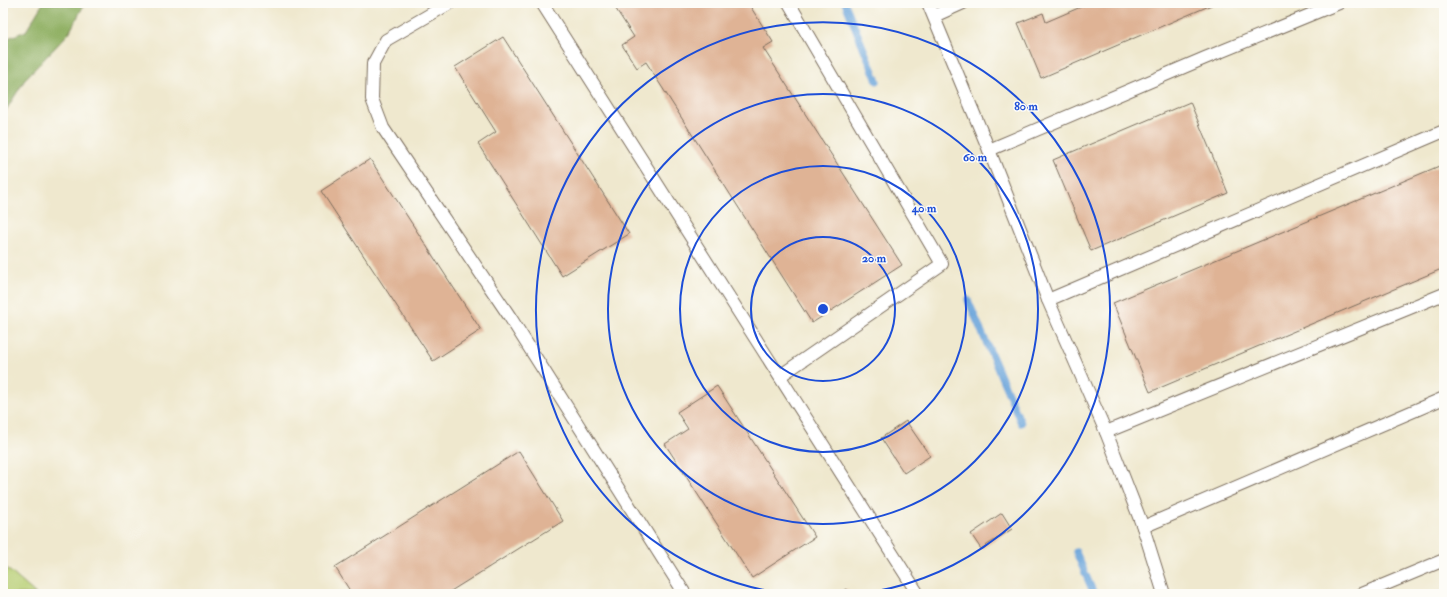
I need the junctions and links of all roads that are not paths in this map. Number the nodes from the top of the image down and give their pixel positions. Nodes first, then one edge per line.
1 (450, 3) edge
2 (542, 3) edge
3 (789, 3) edge
4 (928, 3) edge
5 (963, 3) edge
6 (1339, 3) edge
7 (934, 16) junction
8 (1444, 131) edge
9 (989, 150) junction
10 (1444, 294) edge
11 (1048, 300) junction
12 (780, 376) junction
13 (1444, 398) edge
14 (1106, 432) junction
15 (1143, 527) junction
16 (1444, 560) edge
17 (685, 594) edge
18 (918, 594) edge
19 (1164, 594) edge
20 (1362, 594) edge

1 - 17 lane
2 - 12 lane
3 - 12 lane
4 - 7 lane
5 - 7 lane
6 - 9 lane
7 - 9 lane
8 - 11 lane
9 - 11 lane
10 - 14 lane
11 - 14 lane
12 - 18 lane
13 - 15 lane
14 - 15 lane
15 - 19 lane
16 - 20 lane

